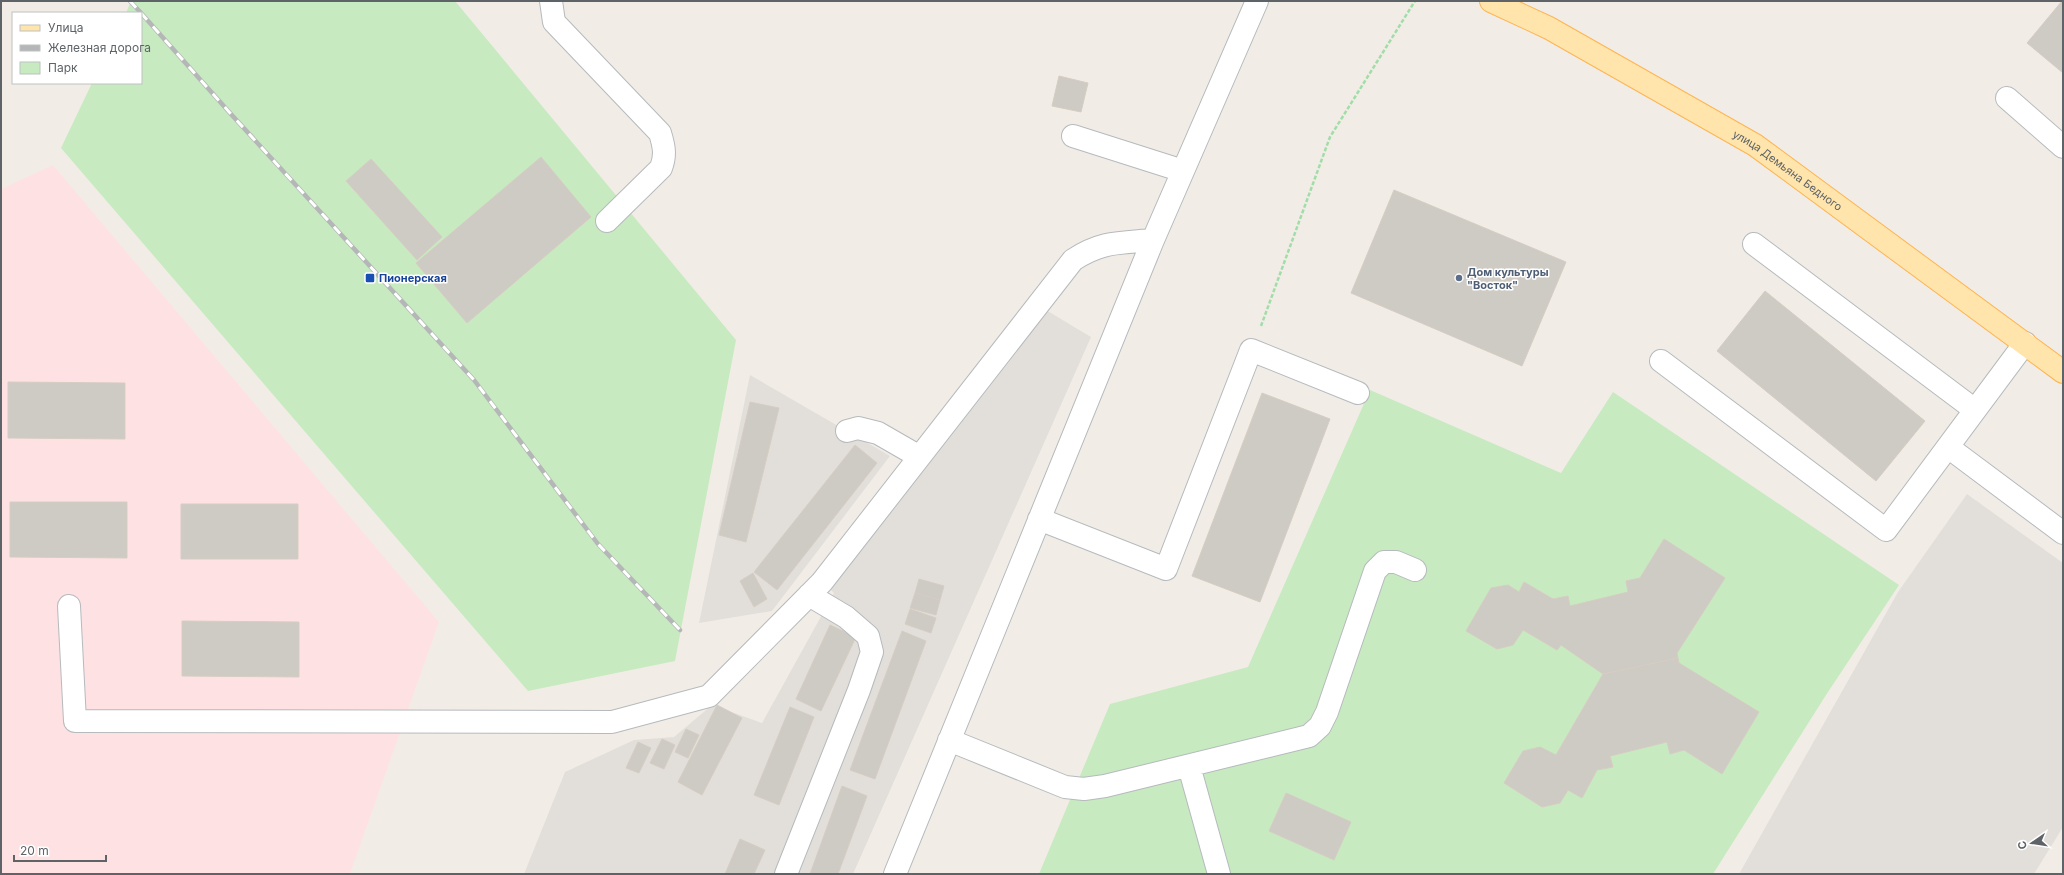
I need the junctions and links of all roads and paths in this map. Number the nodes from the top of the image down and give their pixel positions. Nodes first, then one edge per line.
1 (551, 1) edge
2 (1257, 1) edge
3 (1415, 1) edge
4 (1491, 1) edge
5 (2007, 98) dead end
6 (1073, 136) dead end
7 (2063, 147) edge
8 (1183, 170) junction
9 (607, 221) dead end
10 (1153, 240) junction
11 (1754, 244) dead end
12 (2025, 343) junction
13 (1251, 350) junction
14 (1661, 362) dead end
15 (2063, 372) edge
16 (1358, 393) dead end
17 (1975, 410) junction
18 (847, 431) dead end
19 (1948, 447) junction
20 (918, 456) junction
21 (1039, 519) junction
22 (2063, 533) edge
23 (1415, 570) dead end
24 (809, 594) junction
25 (69, 606) dead end
26 (949, 740) junction
27 (1189, 766) junction
28 (786, 874) edge
29 (894, 874) edge
30 (1219, 874) edge

1 - 9 street
2 - 8 street
3 - 13 path
4 - 12 main road, улица Демьяна Бедного
5 - 7 street
6 - 8 street
8 - 10 street
10 - 20 street
10 - 21 street
11 - 17 street
12 - 15 main road, улица Демьяна Бедного
12 - 17 street
13 - 16 street
13 - 21 street
14 - 19 street
17 - 19 street
18 - 20 street
19 - 22 street
20 - 24 street
21 - 26 street
23 - 27 street
24 - 25 street
24 - 28 street
26 - 27 street
26 - 29 street
27 - 30 street

